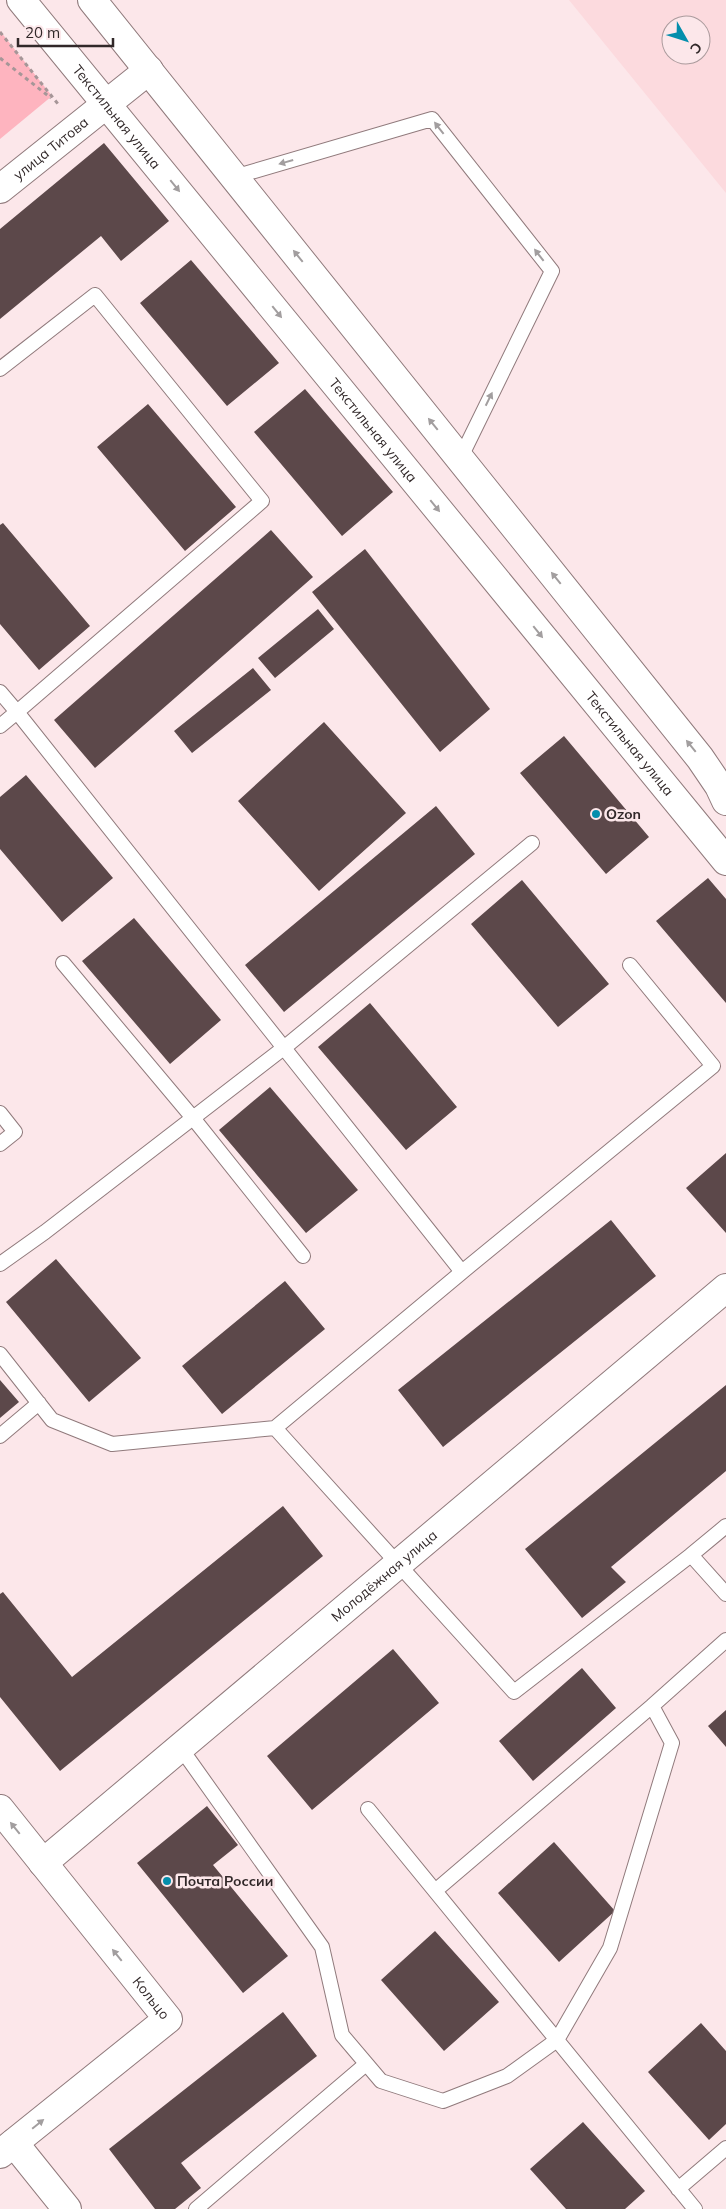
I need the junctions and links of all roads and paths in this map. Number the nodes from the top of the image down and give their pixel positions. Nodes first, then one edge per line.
1 (22, 0) edge
2 (92, 0) edge
3 (0, 32) edge
4 (0, 58) edge
5 (149, 70) junction
6 (57, 102) junction
7 (108, 104) junction
8 (78, 128) junction
9 (234, 177) junction
10 (0, 189) edge
11 (0, 369) edge
12 (460, 458) junction
13 (0, 692) edge
14 (17, 712) junction
15 (0, 726) edge
16 (724, 793) edge
17 (701, 831) junction
18 (532, 843) dead end
19 (726, 848) edge
20 (726, 861) edge
21 (64, 963) dead end
22 (630, 965) dead end
23 (285, 1047) junction
24 (0, 1112) edge
25 (193, 1118) junction
26 (0, 1144) edge
27 (303, 1256) dead end
28 (0, 1264) edge
29 (462, 1272) junction
30 (726, 1288) edge
31 (0, 1354) edge
32 (39, 1404) junction
33 (275, 1428) junction
34 (0, 1436) edge
35 (726, 1526) edge
36 (691, 1554) junction
37 (398, 1564) junction
38 (726, 1594) edge
39 (726, 1640) edge
40 (652, 1706) junction
41 (180, 1748) junction
42 (0, 1809) edge
43 (368, 1809) dead end
44 (43, 1863) junction
45 (435, 1891) junction
46 (557, 2040) junction
47 (366, 2064) junction
48 (7, 2148) edge
49 (726, 2148) edge
50 (678, 2189) junction
51 (68, 2209) edge
52 (196, 2209) edge
53 (695, 2209) edge

1 - 7 main road, Текстильная улица
2 - 5 main road
3 - 6 path
4 - 6 path
5 - 7 main road, улица Титова
5 - 9 main road
6 - 8 path
7 - 8 main road, улица Титова
7 -> 17 main road, Текстильная улица
8 - 10 main road, улица Титова
12 -> 9 main road
12 -> 9 lane
11 - 14 lane
16 -> 12 main road
13 - 14 lane
14 - 15 lane
14 - 23 lane
17 - 19 main road
17 - 20 main road, Текстильная улица
18 - 23 lane
21 - 25 lane
22 - 29 lane
23 - 25 lane
23 - 29 lane
24 - 26 lane
25 - 27 lane
25 - 28 lane
29 - 33 lane
30 - 37 main road, Молодёжная улица
31 - 32 lane
32 - 33 lane
32 - 34 lane
33 - 37 lane
35 - 36 lane
36 - 37 lane
36 - 38 lane
37 - 41 main road, Молодёжная улица
39 - 40 lane
40 - 45 lane
40 - 46 lane
41 - 44 main road, Молодёжная улица
41 - 47 lane
44 -> 42 main road, Кольцо
43 - 45 lane
48 -> 44 main road, Кольцо
45 - 46 lane
46 - 47 lane
46 - 50 lane
47 - 52 lane
48 - 51 main road
49 - 50 lane
50 - 53 lane

